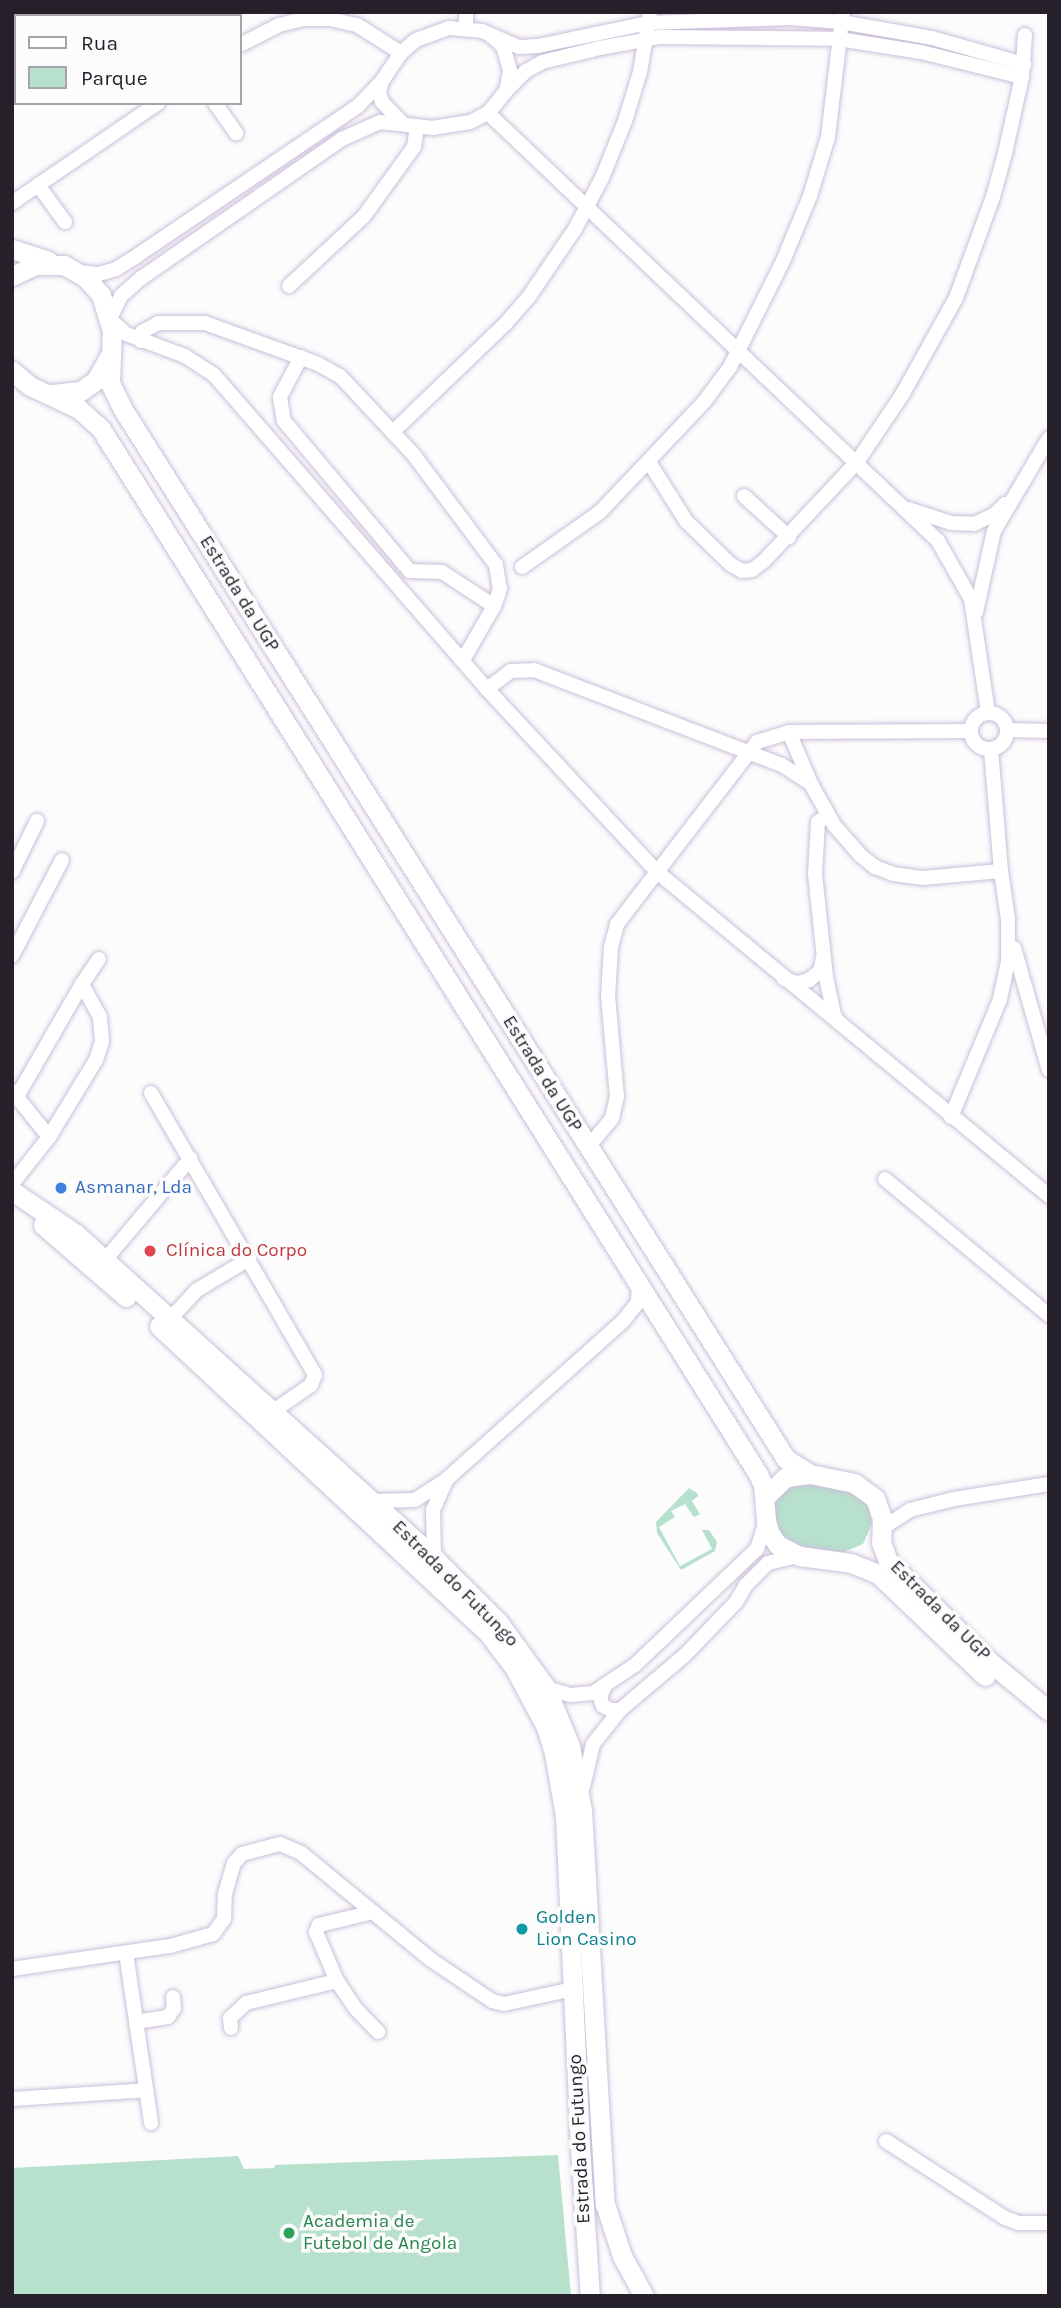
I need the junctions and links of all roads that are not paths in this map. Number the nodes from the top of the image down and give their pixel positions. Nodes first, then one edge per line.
1 (466, 12) edge
2 (649, 17) edge
3 (842, 17) edge
4 (466, 28) junction
5 (489, 34) junction
6 (1026, 34) dead end
7 (839, 39) junction
8 (646, 40) junction
9 (242, 44) edge
10 (401, 53) junction
11 (1023, 70) junction
12 (382, 81) junction
13 (506, 91) junction
14 (155, 105) edge
15 (216, 105) edge
16 (488, 113) junction
17 (410, 125) junction
18 (236, 133) dead end
19 (38, 185) junction
20 (12, 203) edge
21 (587, 206) junction
22 (65, 222) dead end
23 (12, 249) edge
24 (59, 264) junction
25 (79, 272) junction
26 (12, 276) edge
27 (289, 286) dead end
28 (110, 319) junction
29 (141, 341) junction
30 (738, 351) junction
31 (109, 357) junction
32 (301, 357) junction
33 (16, 377) edge
34 (48, 393) junction
35 (399, 425) dead end
36 (1049, 438) edge
37 (649, 462) junction
38 (857, 462) junction
39 (1014, 495) junction
40 (744, 496) dead end
41 (903, 508) junction
42 (789, 537) junction
43 (523, 567) dead end
44 (494, 606) junction
45 (975, 617) junction
46 (463, 660) junction
47 (487, 689) junction
48 (988, 713) junction
49 (1007, 730) junction
50 (971, 731) junction
51 (1049, 731) edge
52 (789, 732) junction
53 (991, 749) junction
54 (749, 752) junction
55 (811, 784) junction
56 (828, 815) junction
57 (37, 821) dead end
58 (62, 860) dead end
59 (656, 871) junction
60 (1000, 871) junction
61 (12, 872) edge
62 (1009, 919) junction
63 (12, 956) edge
64 (824, 957) junction
65 (99, 958) dead end
66 (783, 978) junction
67 (82, 984) junction
68 (842, 1027) junction
69 (1049, 1070) edge
70 (15, 1093) edge
71 (151, 1093) dead end
72 (951, 1117) junction
73 (49, 1137) junction
74 (588, 1147) junction
75 (191, 1158) junction
76 (885, 1179) dead end
77 (12, 1184) edge
78 (12, 1191) edge
79 (1049, 1196) edge
80 (12, 1206) edge
81 (248, 1259) junction
82 (105, 1260) junction
83 (639, 1284) junction
84 (1049, 1315) edge
85 (170, 1319) junction
86 (624, 1320) junction
87 (662, 1321) junction
88 (272, 1412) junction
89 (810, 1474) junction
90 (447, 1479) junction
91 (1049, 1484) edge
92 (765, 1497) junction
93 (875, 1498) junction
94 (372, 1501) junction
95 (910, 1510) junction
96 (766, 1521) junction
97 (881, 1529) junction
98 (800, 1556) junction
99 (434, 1558) junction
100 (851, 1563) junction
101 (546, 1688) junction
102 (604, 1688) junction
103 (620, 1710) junction
104 (1049, 1711) edge
105 (1049, 1727) edge
106 (582, 1810) junction
107 (373, 1912) junction
108 (126, 1953) junction
109 (12, 1969) edge
110 (337, 1981) junction
111 (573, 1989) junction
112 (173, 1997) dead end
113 (136, 2022) junction
114 (231, 2028) dead end
115 (378, 2032) dead end
116 (146, 2090) junction
117 (12, 2099) edge
118 (151, 2123) dead end
119 (886, 2141) dead end
120 (1049, 2223) edge
121 (590, 2296) edge
122 (644, 2296) edge

1 - 4 street
2 - 3 street
2 - 5 street
2 - 8 street
3 - 7 street
3 - 11 street
4 - 5 street
4 - 10 street
5 - 13 street
6 - 11 street
7 - 8 street
7 - 11 street
7 - 30 street
8 - 13 street
8 - 21 street
9 - 10 street
10 - 12 street
11 - 38 street
12 - 17 street
12 - 25 street
13 - 16 street
14 - 19 street
15 - 18 street
16 - 17 street
16 - 21 street
17 - 27 street
17 - 28 street
19 - 20 street
19 - 22 street
21 - 30 street
21 - 35 street
23 - 24 main road
24 - 25 main road, Estrada da UGP
24 - 26 main road, Estrada da UGP
25 - 28 main road, Estrada da UGP
28 - 29 street
28 - 31 main road, Estrada da UGP
29 - 31 street
29 - 32 street
29 - 46 street
30 - 37 street
30 - 38 street
31 - 34 main road, Estrada da UGP
31 - 74 main road, Estrada da UGP
32 - 44 street
32 - 44 street
33 - 34 main road, Estrada da UGP
34 - 83 main road, Estrada da UGP
36 - 39 street
37 - 42 street
37 - 43 street
38 - 41 street
38 - 42 street
39 - 41 street
39 - 45 street
40 - 42 street
41 - 45 street
44 - 46 street
45 - 48 street
46 - 47 street
47 - 54 street
47 - 59 street
48 - 49 street
48 - 50 street
49 - 51 street
49 - 53 street
50 - 52 street
50 - 53 street
52 - 54 street
52 - 55 street
53 - 60 street
54 - 55 street
54 - 59 street
55 - 56 street
56 - 60 street
56 - 64 street
57 - 61 street
58 - 63 street
59 - 66 street
59 - 74 street
60 - 62 street
62 - 69 street
62 - 72 street
64 - 66 street
64 - 68 street
65 - 67 street
66 - 68 street
67 - 70 street
67 - 73 street
68 - 72 street
70 - 73 street
71 - 75 street
72 - 79 street
73 - 77 street
74 - 89 main road, Estrada da UGP
75 - 81 street
75 - 82 street
76 - 84 street
78 - 82 main road, Estrada do Futungo
80 - 111 main road, Estrada do Futungo
81 - 85 street
81 - 88 street
82 - 85 main road, Estrada do Futungo
83 - 86 street
83 - 87 main road, Estrada da UGP
85 - 88 main road, Estrada do Futungo
86 - 87 street
86 - 90 street
87 - 92 main road, Estrada da UGP
88 - 94 main road, Estrada do Futungo
89 - 92 main road
89 - 93 main road, Estrada da UGP
90 - 94 street
90 - 99 street
91 - 95 street
92 - 96 main road
93 - 95 street
93 - 97 main road, Estrada da UGP
94 - 99 main road, Estrada do Futungo
95 - 97 street
96 - 98 main road
96 - 102 street
97 - 100 main road
97 - 104 main road, Estrada da UGP
98 - 100 main road
98 - 103 street
99 - 101 main road, Estrada do Futungo
100 - 105 main road, Estrada da UGP
101 - 102 street
101 - 106 main road, Estrada do Futungo
102 - 103 street
103 - 106 street
106 - 122 main road, Estrada do Futungo
107 - 108 street
107 - 110 street
107 - 111 street
108 - 109 street
108 - 113 street
110 - 114 street
110 - 115 street
111 - 121 main road, Estrada do Futungo
112 - 113 street
113 - 116 street
116 - 117 street
116 - 118 street
119 - 120 street

